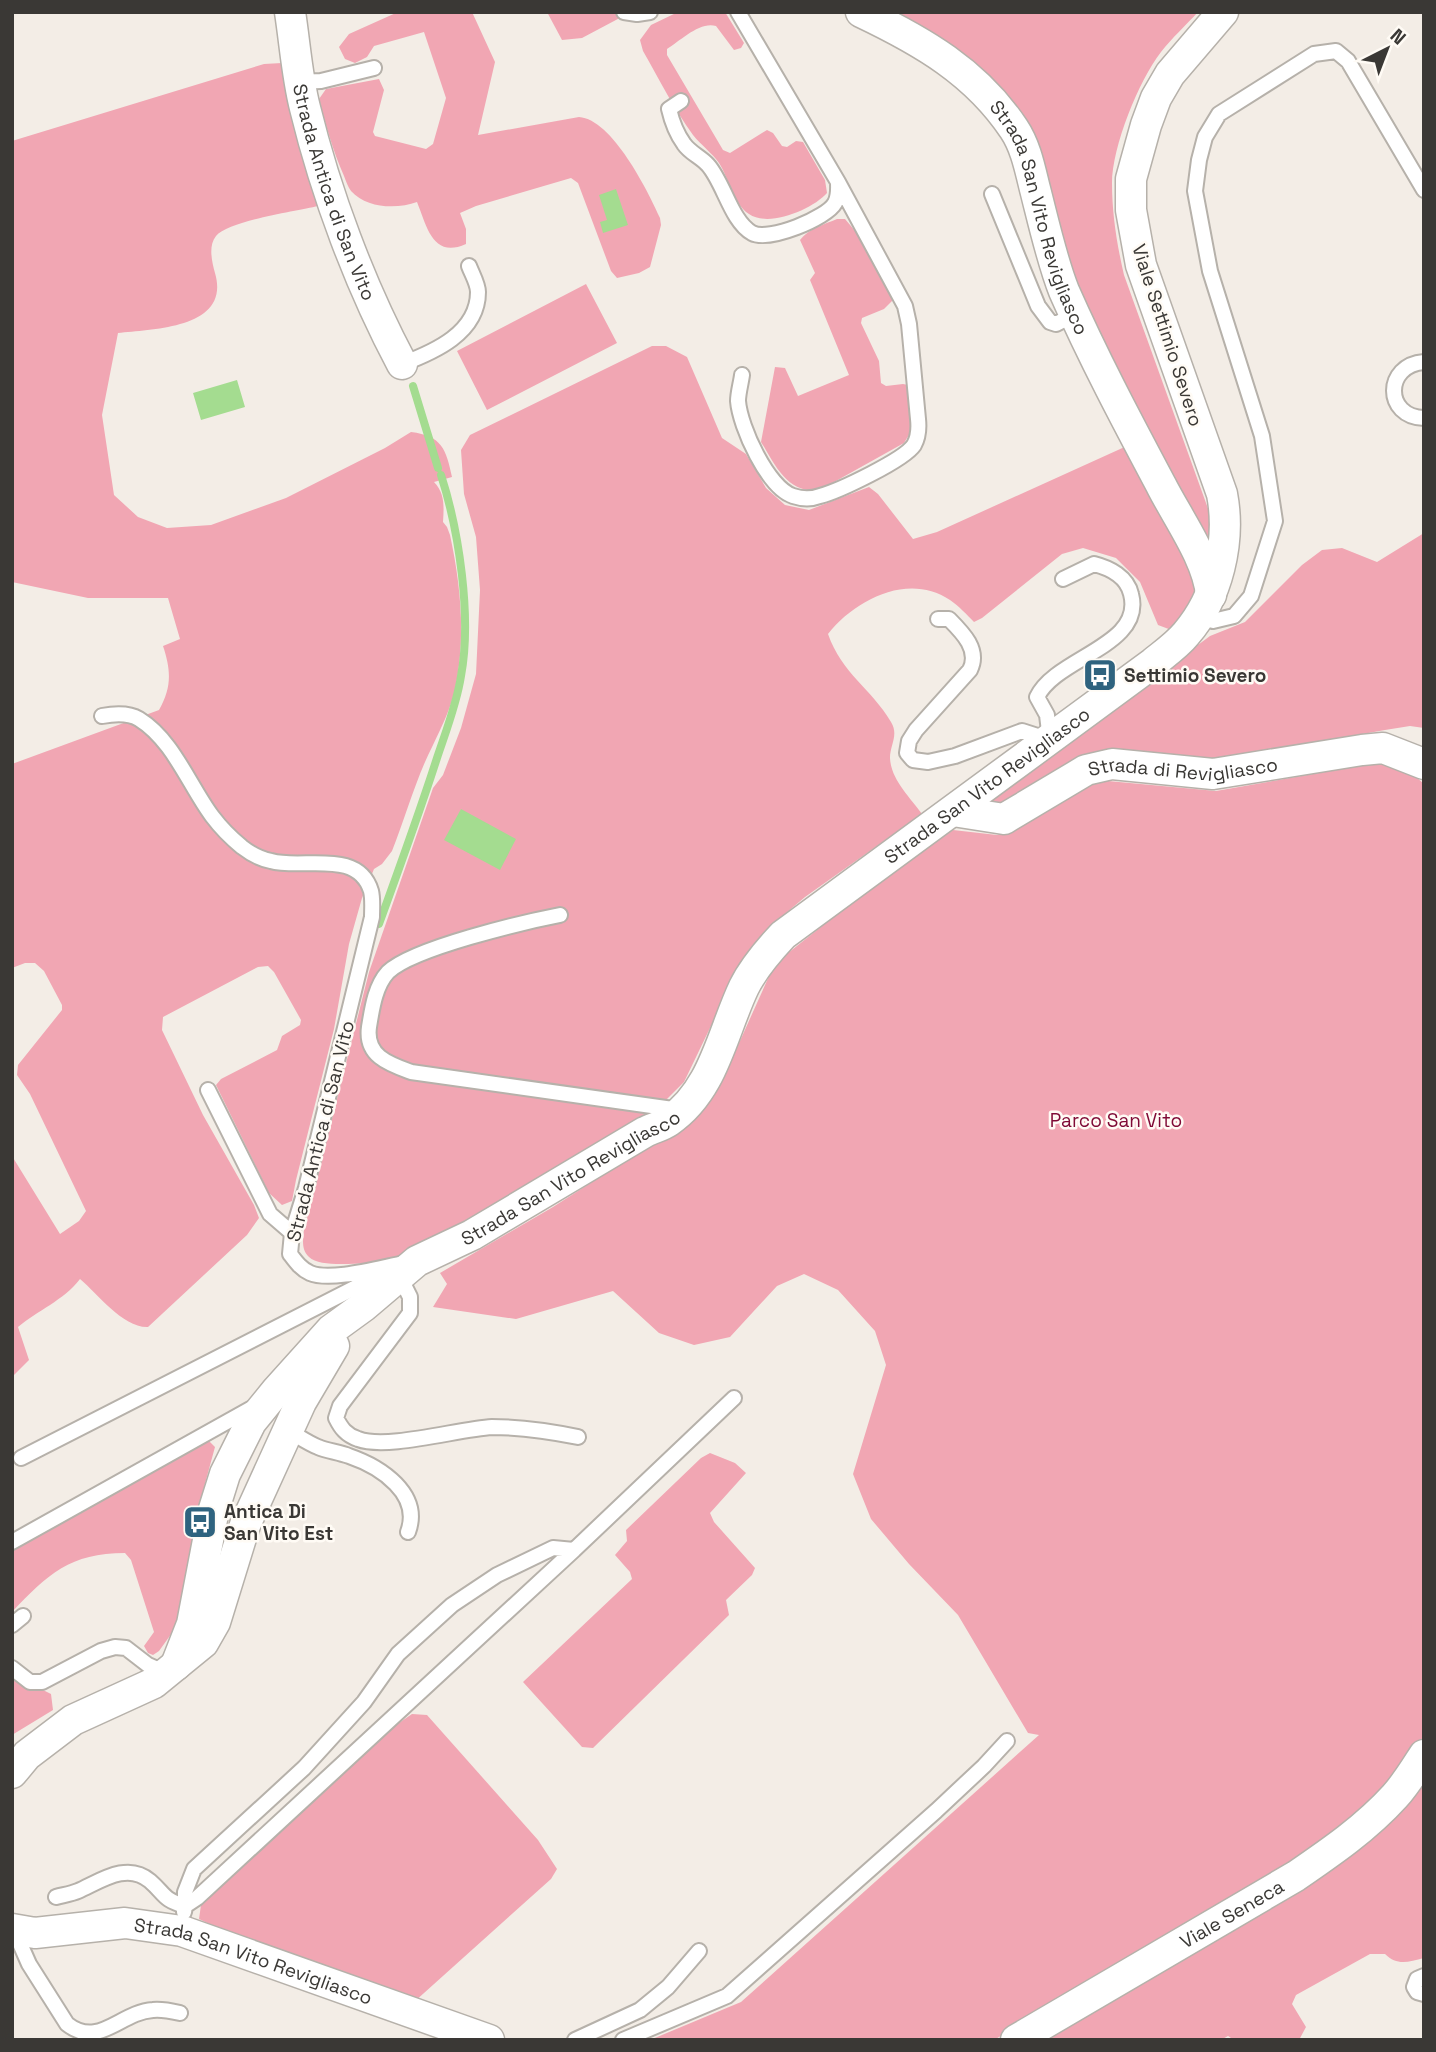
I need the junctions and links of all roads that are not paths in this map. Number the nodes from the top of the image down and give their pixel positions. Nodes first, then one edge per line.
1 (290, 12) edge
2 (624, 12) edge
3 (650, 12) edge
4 (737, 12) edge
5 (861, 12) edge
6 (1223, 12) edge
7 (374, 68) dead end
8 (299, 82) junction
9 (681, 102) dead end
10 (838, 182) junction
11 (1424, 190) edge
12 (992, 194) dead end
13 (469, 266) dead end
14 (1075, 314) junction
15 (1424, 361) edge
16 (402, 364) joint
17 (742, 375) dead end
18 (1424, 418) edge
19 (1063, 579) dead end
20 (1205, 605) junction
21 (938, 619) dead end
22 (102, 716) dead end
23 (1050, 740) junction
24 (1424, 764) edge
25 (953, 811) junction
26 (561, 915) dead end
27 (208, 1090) dead end
28 (681, 1110) junction
29 (292, 1233) junction
30 (408, 1268) junction
31 (364, 1306) junction
32 (277, 1390) junction
33 (734, 1398) dead end
34 (289, 1431) junction
35 (578, 1437) dead end
36 (21, 1458) dead end
37 (408, 1532) dead end
38 (12, 1542) edge
39 (574, 1550) junction
40 (12, 1668) edge
41 (172, 1669) junction
42 (1007, 1741) dead end
43 (1424, 1755) edge
44 (12, 1773) edge
45 (56, 1897) dead end
46 (183, 1919) junction
47 (13, 1929) edge
48 (699, 1951) dead end
49 (1424, 1976) edge
50 (1424, 1994) edge
51 (180, 2013) dead end
52 (489, 2040) edge
53 (575, 2040) edge
54 (624, 2040) edge
55 (1016, 2040) edge

1 - 8 street, Strada Antica di San Vito
2 - 3 lane
4 - 10 lane
5 - 14 street, Strada San Vito Revigliasco
6 - 20 street, Viale Settimio Severo
7 - 8 lane
8 - 16 street, Strada Antica di San Vito
9 - 10 lane
10 - 17 lane
11 - 20 lane
12 - 14 lane
13 - 16 lane
14 - 20 street, Strada San Vito Revigliasco
15 - 18 lane
19 - 23 lane
20 - 23 street, Strada San Vito Revigliasco
21 - 23 lane
22 - 29 lane, Strada Antica di San Vito
23 - 25 street, Strada San Vito Revigliasco
24 - 25 street, Strada di Revigliasco
25 - 28 street, Strada San Vito Revigliasco
26 - 28 lane
27 - 29 lane
28 - 30 street, Strada San Vito Revigliasco
29 - 30 lane, Strada Antica di San Vito
30 - 31 street, Strada San Vito Revigliasco
30 - 35 lane
30 - 36 lane
31 - 32 street, Strada San Vito Revigliasco
31 - 34 street, Strada San Vito Revigliasco
32 - 38 lane
32 - 41 street, Strada San Vito Revigliasco
33 - 39 lane
34 - 37 lane
34 - 41 street, Strada San Vito Revigliasco
39 - 46 lane
39 - 46 lane
40 - 41 lane
41 - 44 street, Strada San Vito Revigliasco
42 - 54 lane
43 - 55 street, Viale Seneca
45 - 46 lane
46 - 47 street, Strada San Vito Revigliasco
46 - 52 street, Strada San Vito Revigliasco
47 - 51 lane
48 - 53 lane
49 - 50 lane

